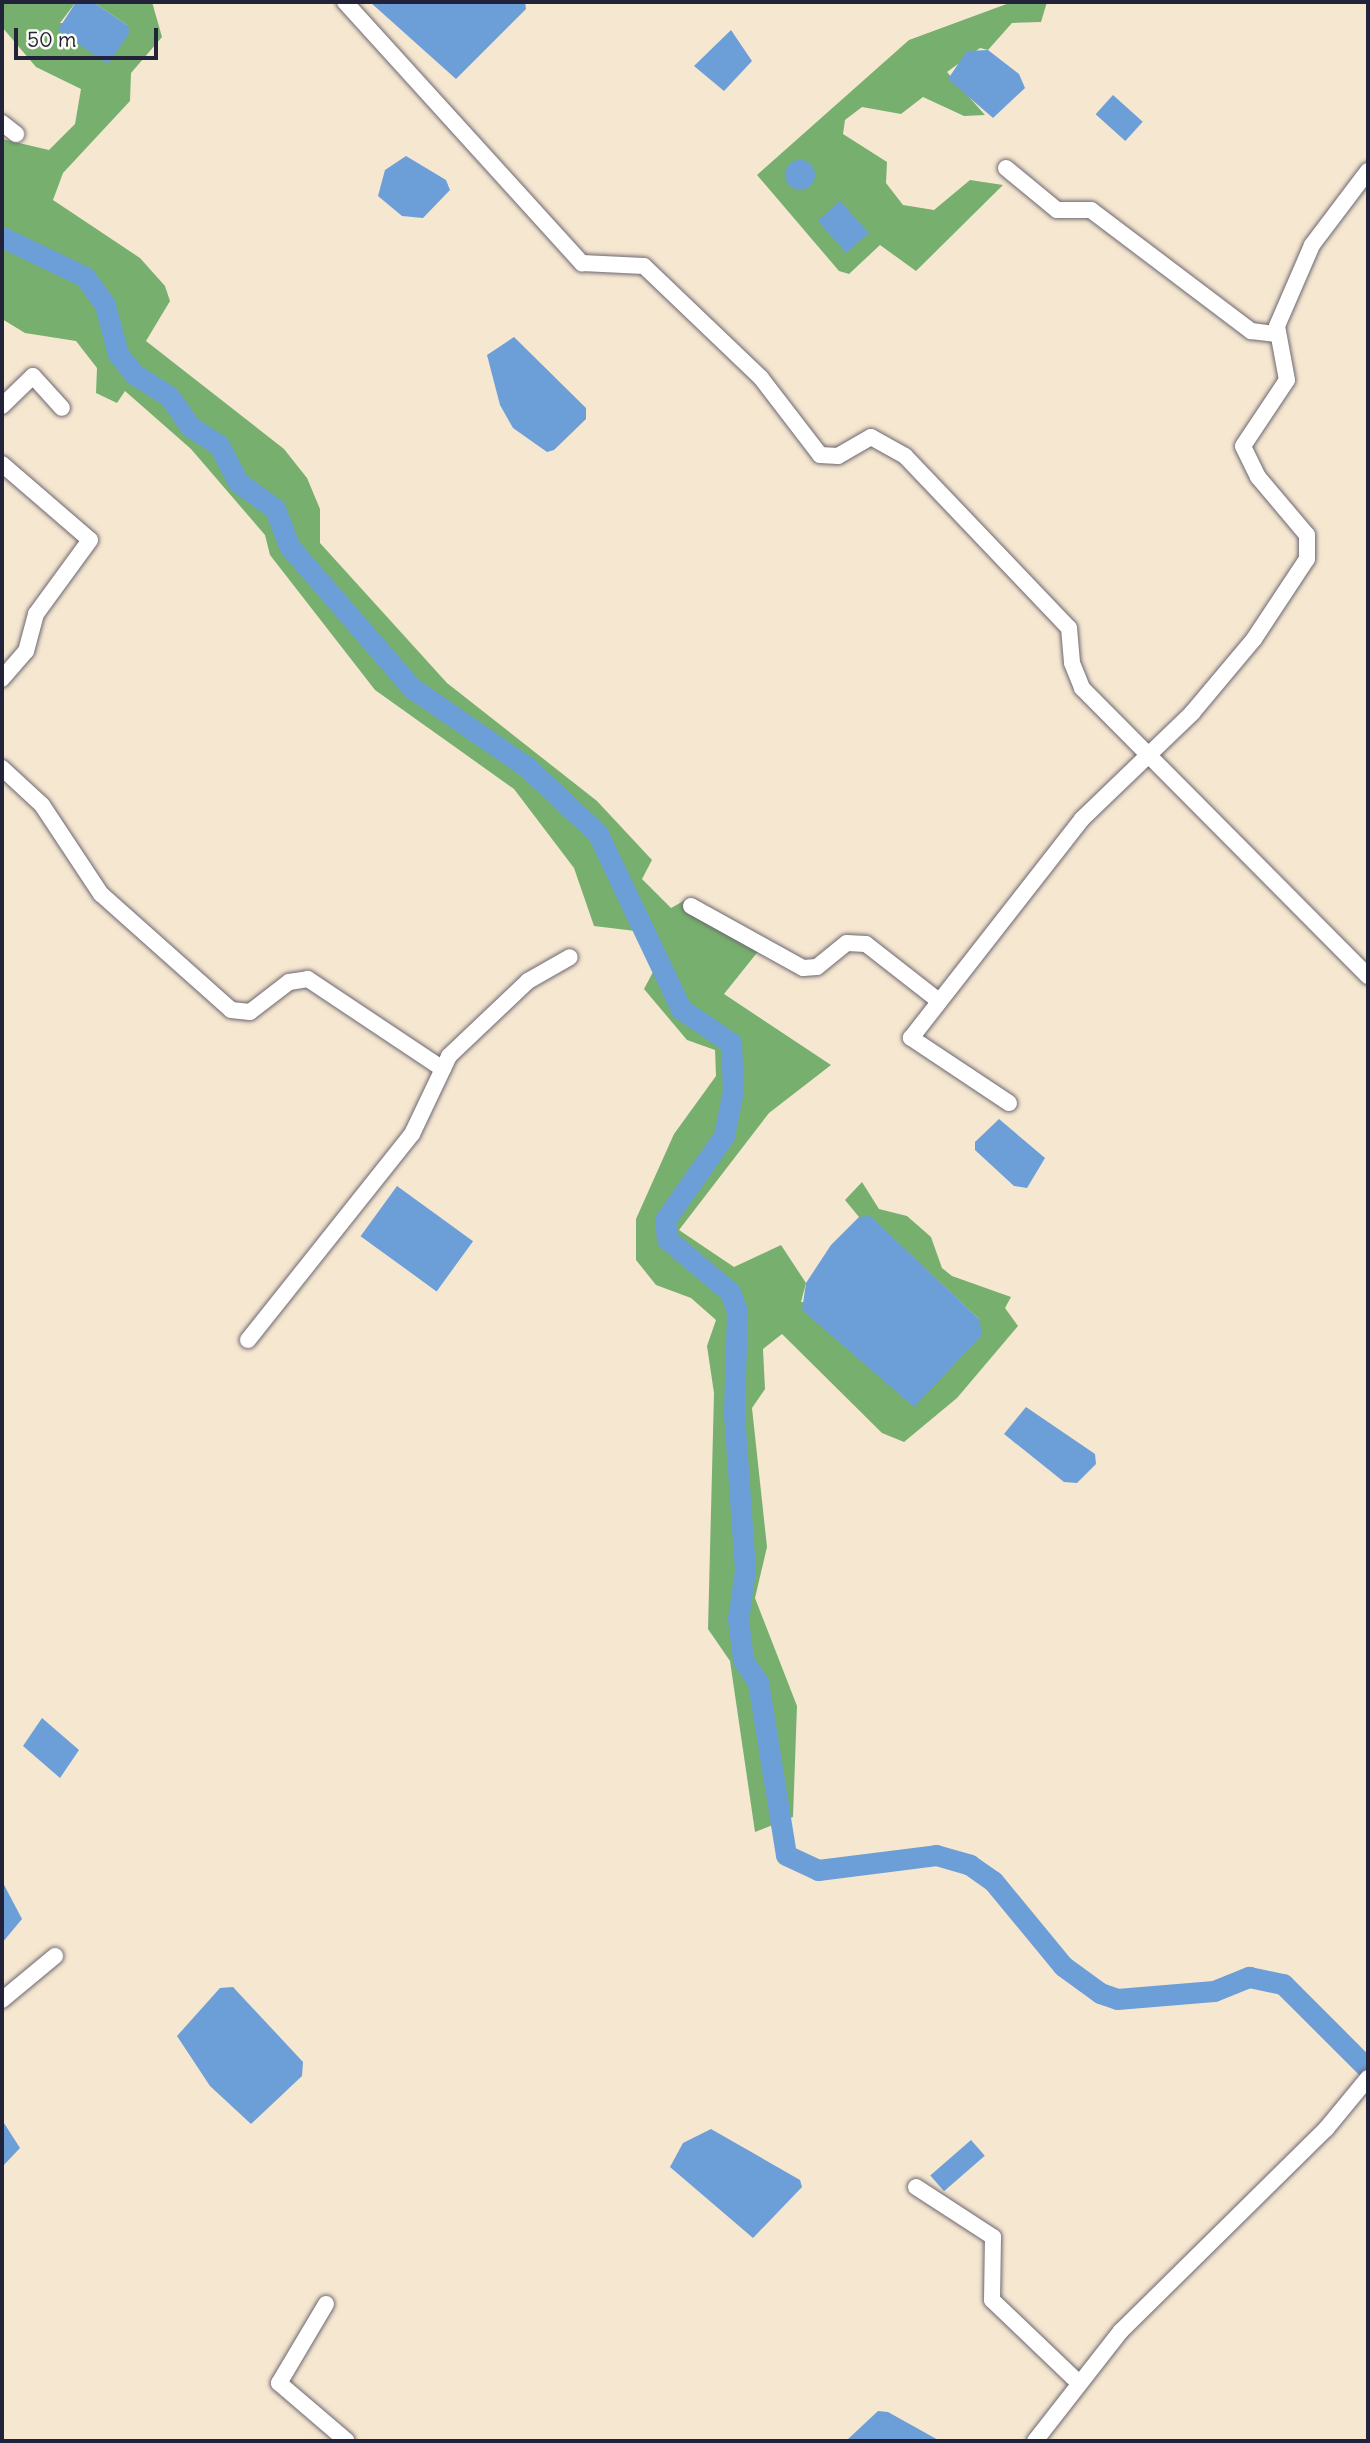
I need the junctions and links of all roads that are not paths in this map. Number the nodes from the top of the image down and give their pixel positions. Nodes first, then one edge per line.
1 (345, 2) edge
2 (2, 123) edge
3 (16, 134) dead end
4 (1006, 168) dead end
5 (1368, 171) edge
6 (1277, 334) junction
7 (2, 406) edge
8 (62, 408) dead end
9 (2, 464) edge
10 (2, 679) edge
11 (1149, 753) junction
12 (2, 768) edge
13 (691, 906) dead end
14 (570, 957) dead end
15 (1368, 976) edge
16 (939, 1001) junction
17 (443, 1069) junction
18 (1009, 1103) dead end
19 (248, 1340) dead end
20 (55, 1956) dead end
21 (2, 2000) edge
22 (1363, 2083) edge
23 (916, 2187) dead end
24 (327, 2304) dead end
25 (1079, 2383) junction
26 (347, 2441) edge
27 (1035, 2441) edge

1 - 11 street
2 - 3 street
4 - 6 street
5 - 6 street
6 - 11 street
7 - 8 street
9 - 10 street
11 - 15 street
11 - 16 street
12 - 17 street
13 - 16 street
14 - 17 street
16 - 18 street
17 - 19 street
20 - 21 street
22 - 25 street
23 - 25 street
24 - 26 street
25 - 27 street

